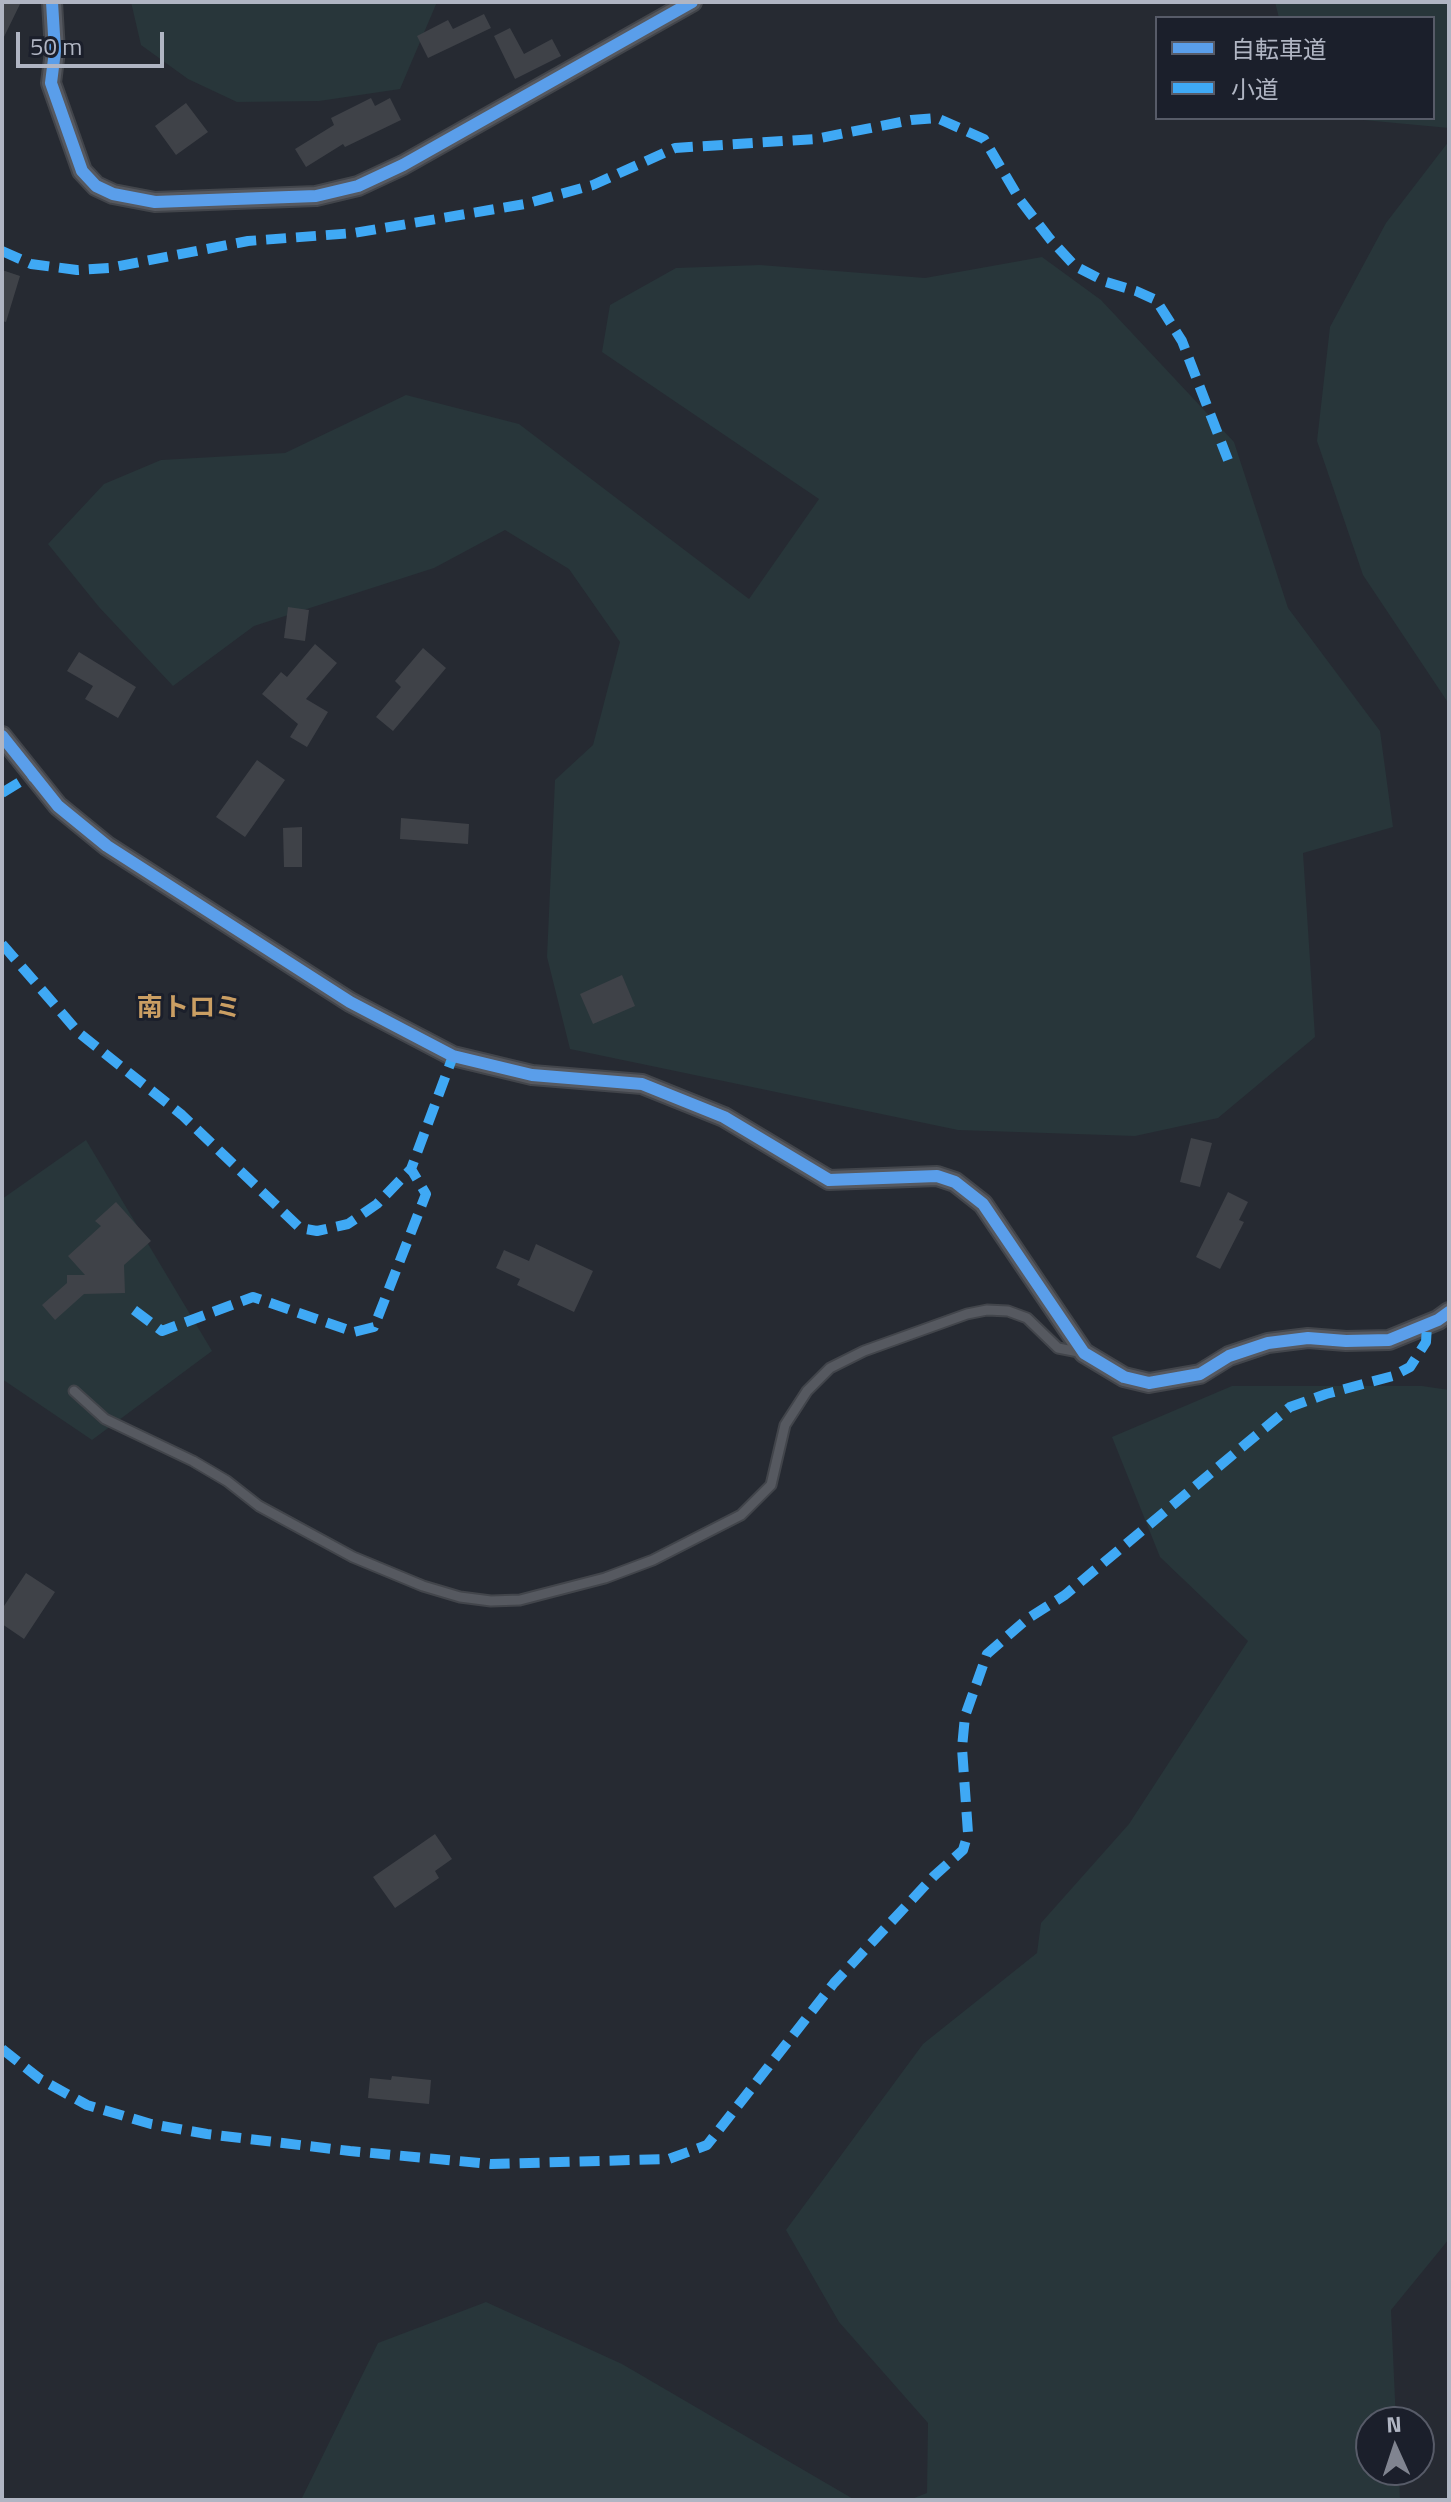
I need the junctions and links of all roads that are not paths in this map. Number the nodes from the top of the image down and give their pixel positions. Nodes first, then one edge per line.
1 (52, 2) edge
2 (692, 2) edge
3 (2, 736) edge
4 (1449, 1312) edge
5 (1084, 1353) junction
6 (74, 1391) dead end

1 - 2 street
3 - 5 street
4 - 5 street
5 - 6 lane

